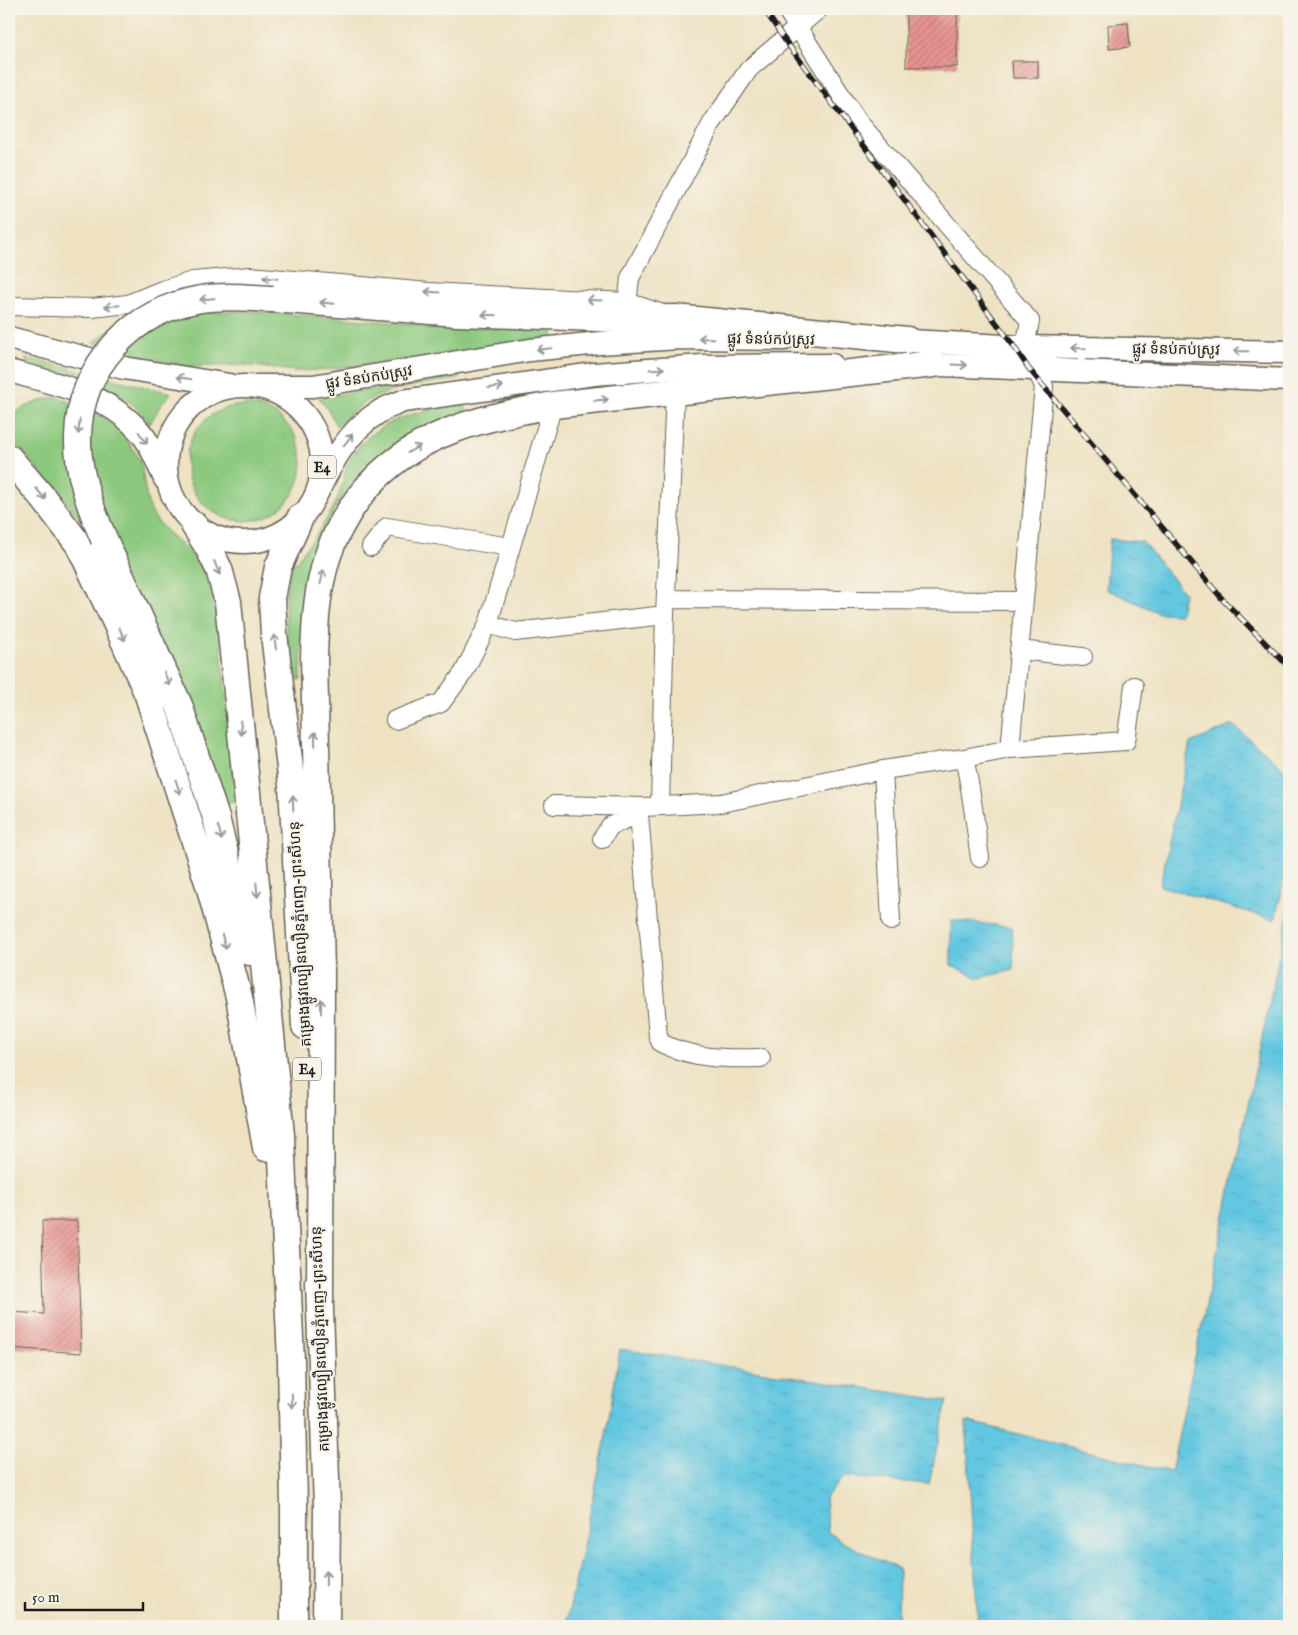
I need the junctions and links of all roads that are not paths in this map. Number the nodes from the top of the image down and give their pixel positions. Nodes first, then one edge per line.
1 (786, 9) edge
2 (819, 9) edge
3 (798, 27) junction
4 (9, 306) edge
5 (626, 310) junction
6 (9, 338) edge
7 (907, 340) junction
8 (1025, 347) junction
9 (1289, 352) edge
10 (934, 364) junction
11 (1037, 369) junction
12 (9, 371) edge
13 (1289, 380) edge
14 (232, 386) junction
15 (256, 386) junction
16 (675, 392) junction
17 (553, 405) junction
18 (9, 458) edge
19 (169, 487) junction
20 (308, 508) junction
21 (194, 525) junction
22 (371, 547) dead end
23 (510, 547) junction
24 (1023, 602) junction
25 (666, 607) junction
26 (488, 624) junction
27 (1019, 650) junction
28 (1084, 657) dead end
29 (1134, 686) dead end
30 (395, 720) dead end
31 (1010, 749) junction
32 (964, 758) junction
33 (883, 770) junction
34 (554, 805) dead end
35 (647, 809) junction
36 (602, 839) dead end
37 (980, 858) dead end
38 (891, 921) dead end
39 (762, 1058) dead end
40 (281, 1135) junction
41 (320, 1300) junction
42 (291, 1361) junction
43 (294, 1626) edge
44 (326, 1626) edge

1 - 3 street
2 - 3 street
3 - 5 street
3 - 8 street
5 -> 4 street
5 - 7 highway
5 -> 40 highway, bridge
14 -> 6 main road
7 - 8 main road, ផ្លូវ ទំនប់កប់ស្រូវ
7 -> 15 main road, ផ្លូវ ទំនប់កប់ស្រូវ
9 -> 8 main road, ផ្លូវ ទំនប់កប់ស្រូវ
8 - 11 street
10 -> 11 main road, ផ្លូវ ទំនប់កប់ស្រូវ
10 - 16 highway
20 -> 10 main road, ផ្លូវ ទំនប់កប់ស្រូវ
11 - 13 main road, ផ្លូវ ទំនប់កប់ស្រូវ
11 - 24 street
12 -> 19 main road
14 - 15 main road, E4
14 - 19 main road, E4
15 - 20 main road, E4
17 -> 16 highway
16 - 25 street
17 - 23 street
41 -> 17 highway
18 -> 42 highway
19 - 21 main road, E4
20 - 21 main road, E4
41 -> 20 highway, គម្រោងផ្លូវល្បឿនលឿនភ្នំពេញ-ព្រះសីហនុ / E4
21 -> 40 highway, គម្រោងផ្លូវល្បឿនលឿនភ្នំពេញ-ព្រះសីហនុ / E4
22 - 23 street
23 - 26 street
24 - 25 street
24 - 27 street
25 - 26 street
25 - 35 street
26 - 30 street
27 - 28 street
27 - 31 street
29 - 31 street
31 - 32 street
32 - 33 street
32 - 37 street
33 - 35 street
33 - 38 street
34 - 35 street
35 - 36 street
35 - 39 street
40 - 42 highway, គម្រោងផ្លូវល្បឿនលឿនភ្នំពេញ-ព្រះសីហនុ / E4
44 -> 41 highway, គម្រោងផ្លូវល្បឿនលឿនភ្នំពេញ-ព្រះសីហនុ / E4
42 -> 43 highway, គម្រោងផ្លូវល្បឿនលឿនភ្នំពេញ-ព្រះសីហនុ / E4

